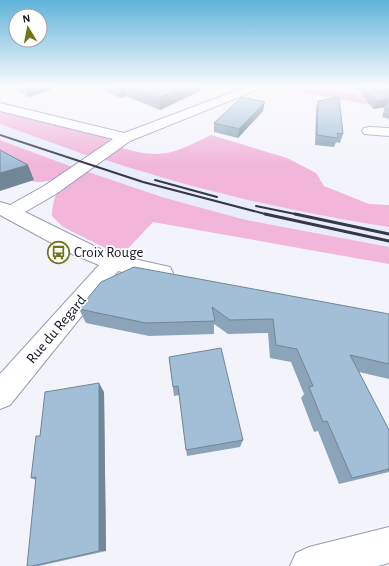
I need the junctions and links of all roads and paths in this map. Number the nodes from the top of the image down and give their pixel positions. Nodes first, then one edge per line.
1 (26, 113) edge
2 (188, 113) edge
3 (369, 131) dead end
4 (389, 132) edge
5 (125, 138) junction
6 (6, 210) edge
7 (113, 263) junction
8 (179, 276) edge
9 (0, 395) edge
10 (389, 545) edge
11 (309, 566) edge

1 - 5 street
2 - 5 street
3 - 4 street
5 - 6 street
6 - 7 street
7 - 8 street
7 - 9 street, Rue du Regard
10 - 11 street

